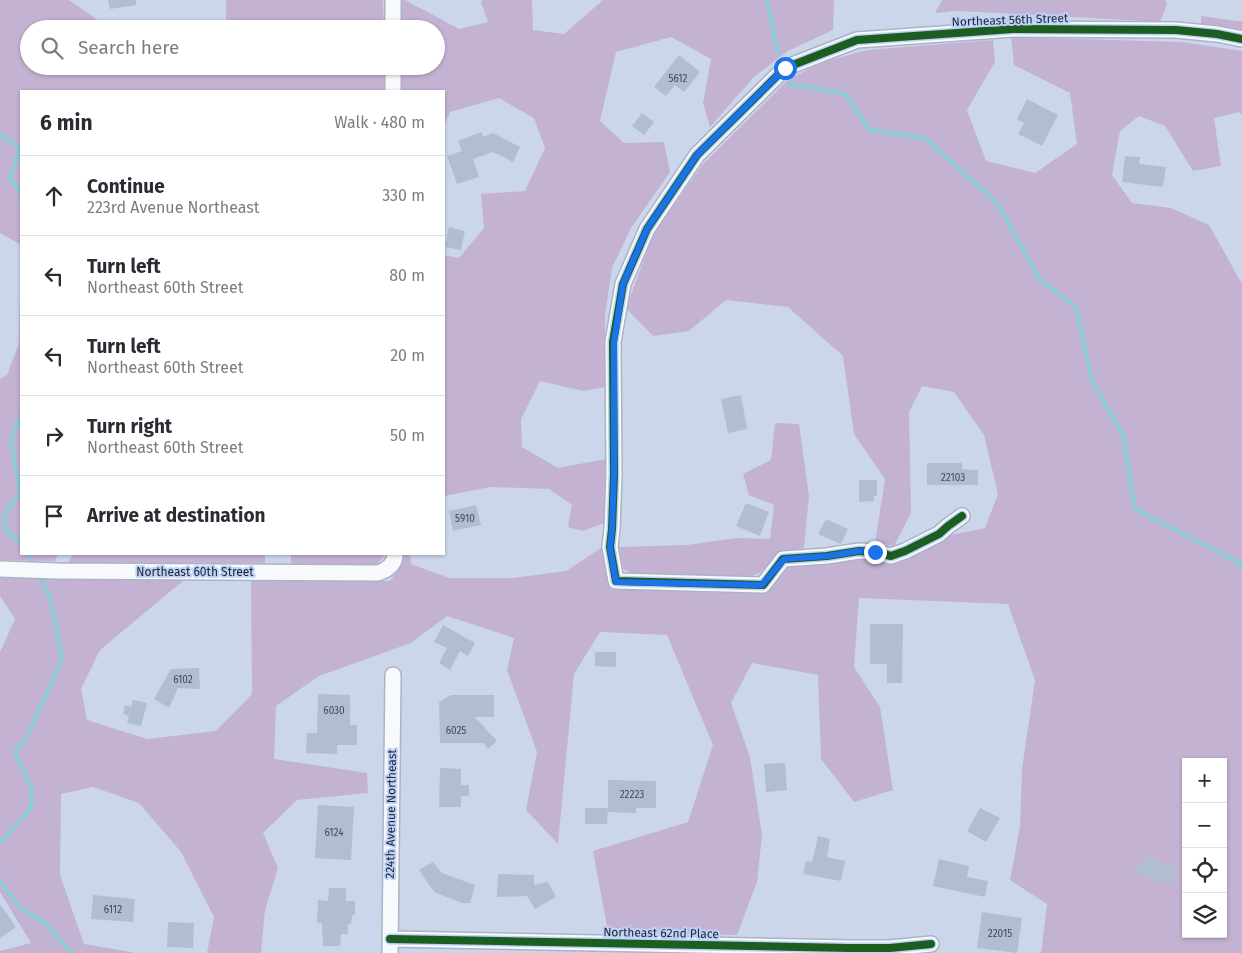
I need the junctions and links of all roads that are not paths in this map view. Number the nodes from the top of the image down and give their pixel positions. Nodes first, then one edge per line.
1 (393, 0) edge
2 (393, 20) edge
3 (1242, 40) edge
4 (393, 75) edge
5 (393, 90) edge
6 (962, 516) dead end
7 (392, 561) edge
8 (1, 569) edge
9 (393, 676) dead end
10 (931, 944) dead end
11 (390, 946) edge

1 - 2 street
3 - 6 street, Northeast 56th Street
4 - 5 street
7 - 8 street, Northeast 60th Street
9 - 11 street, 224th Avenue Northeast
10 - 11 street, Northeast 62nd Place

